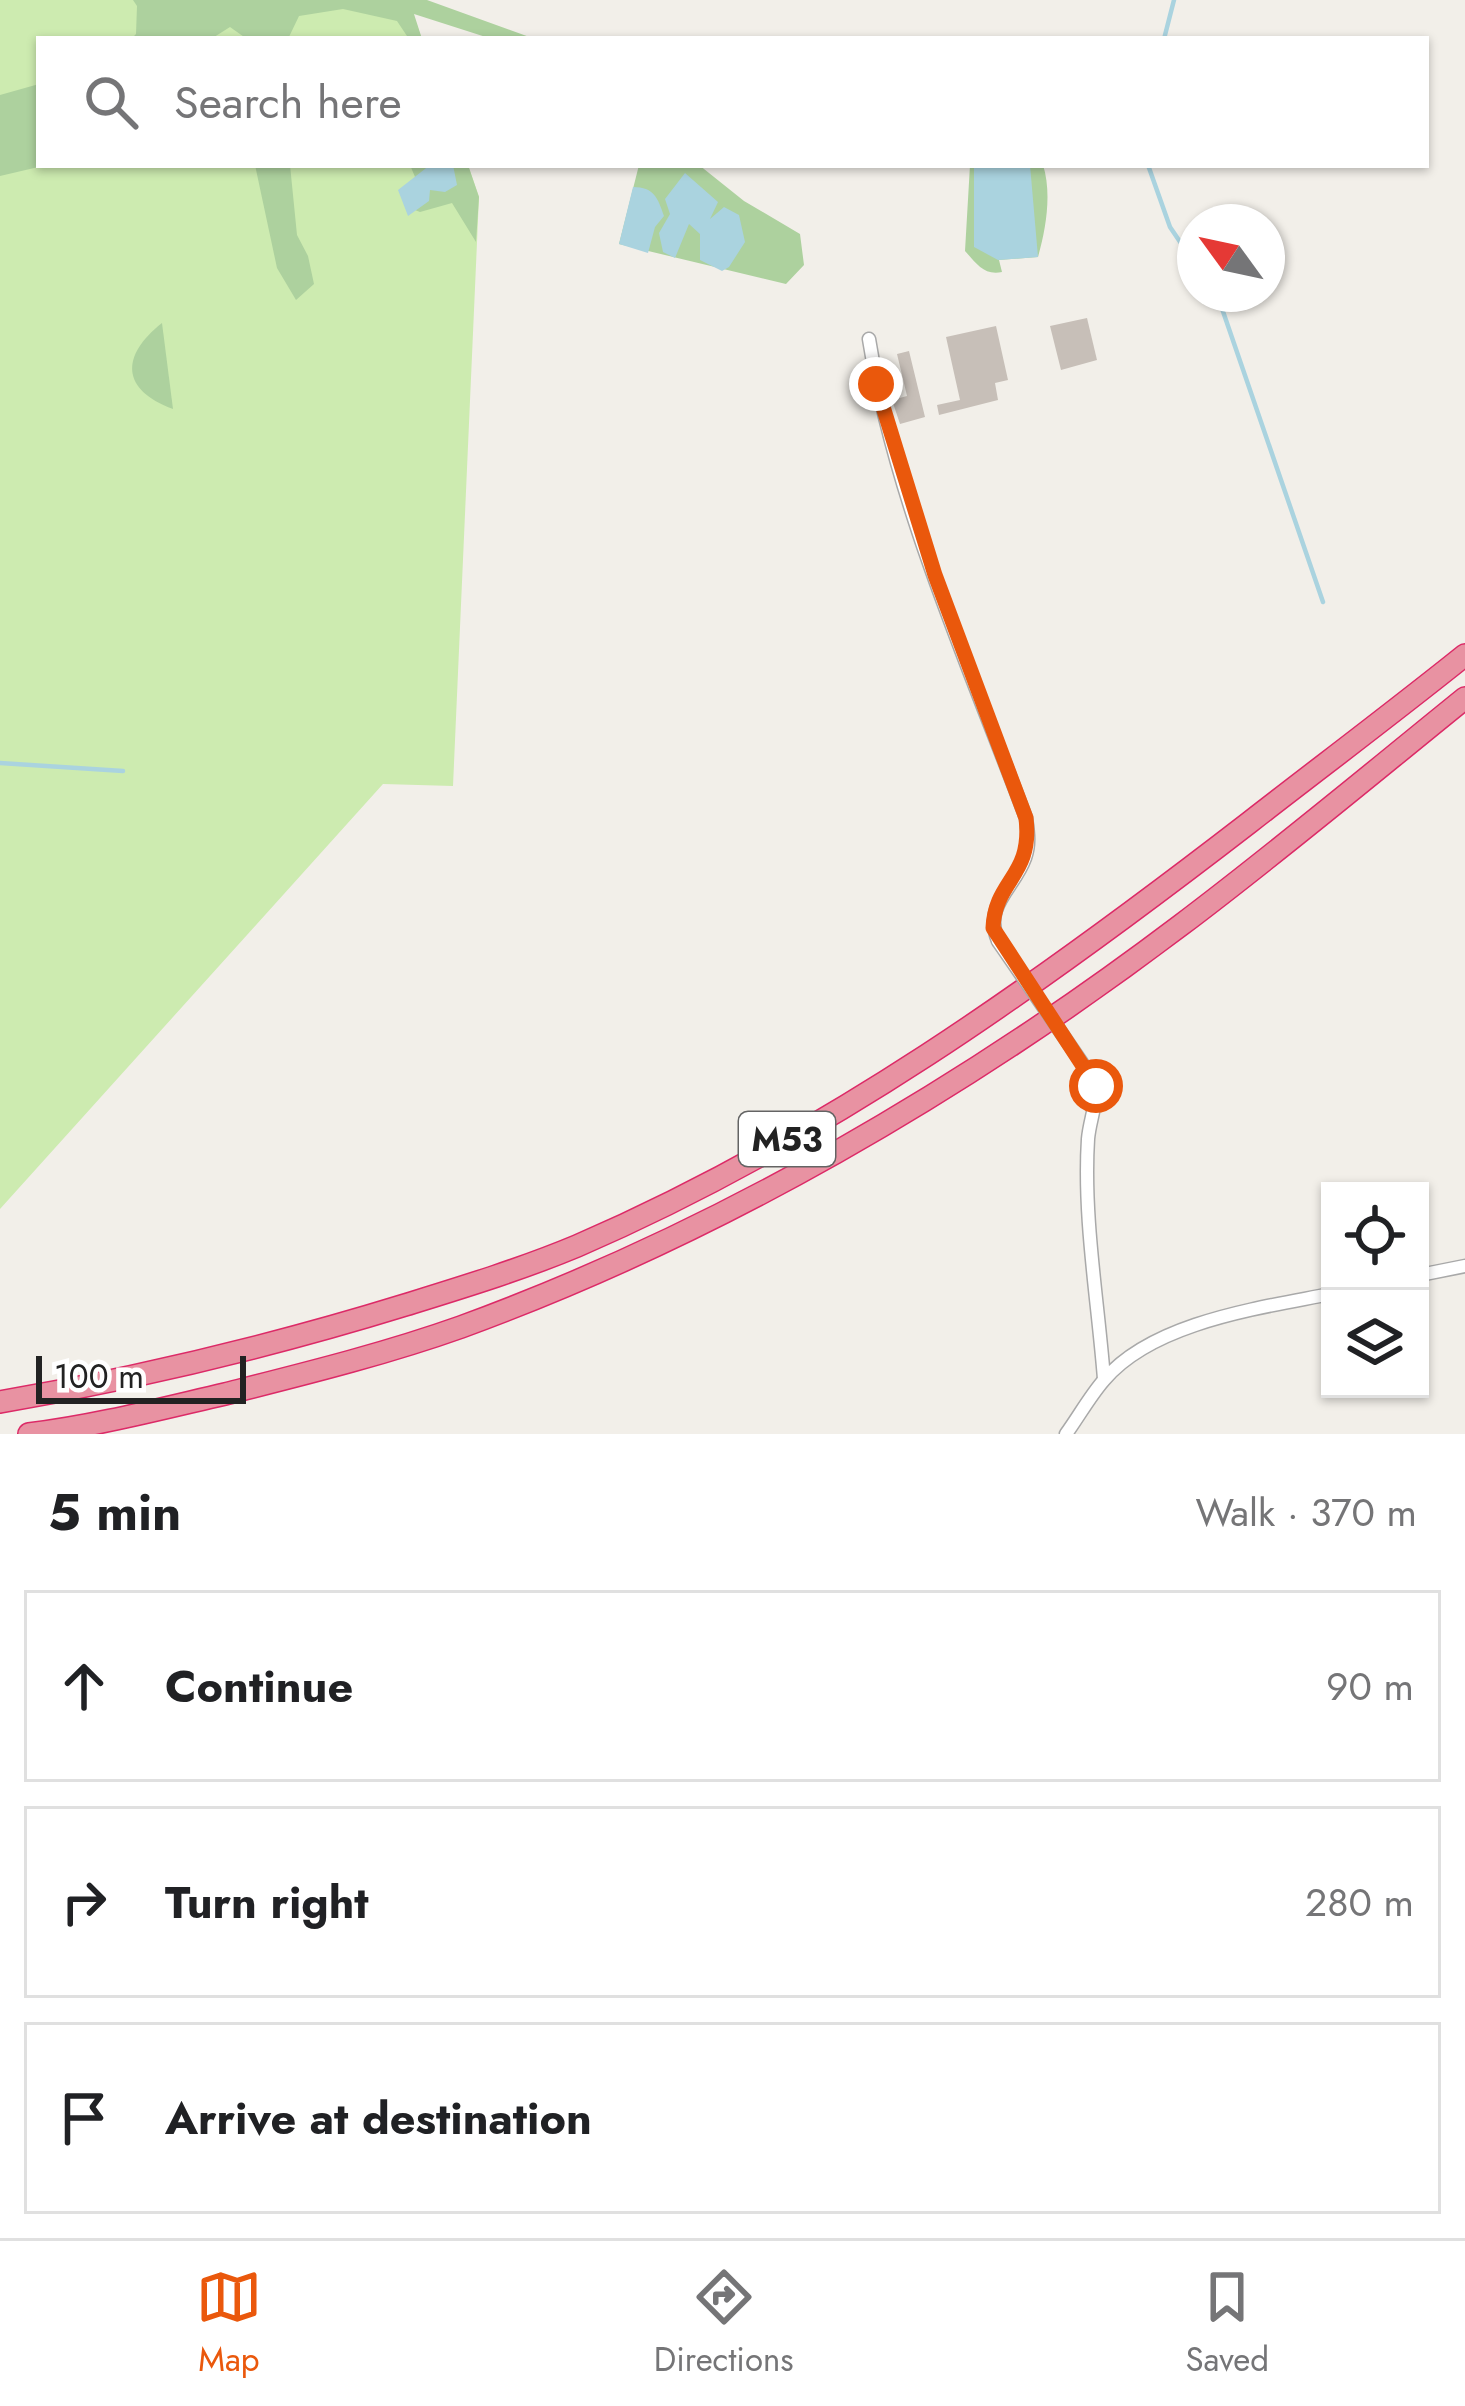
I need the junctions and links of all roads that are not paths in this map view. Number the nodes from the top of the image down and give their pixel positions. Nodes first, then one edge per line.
1 (868, 339) dead end
2 (1465, 655) edge
3 (1465, 698) edge
4 (1465, 1266) edge
5 (1429, 1273) edge
6 (1321, 1296) edge
7 (1104, 1379) junction
8 (0, 1402) edge
9 (29, 1434) edge
10 (1066, 1434) edge

1 - 7 street, bridge
2 - 8 highway, M53
3 - 9 highway, M53
4 - 5 street
6 - 7 street
7 - 10 street

